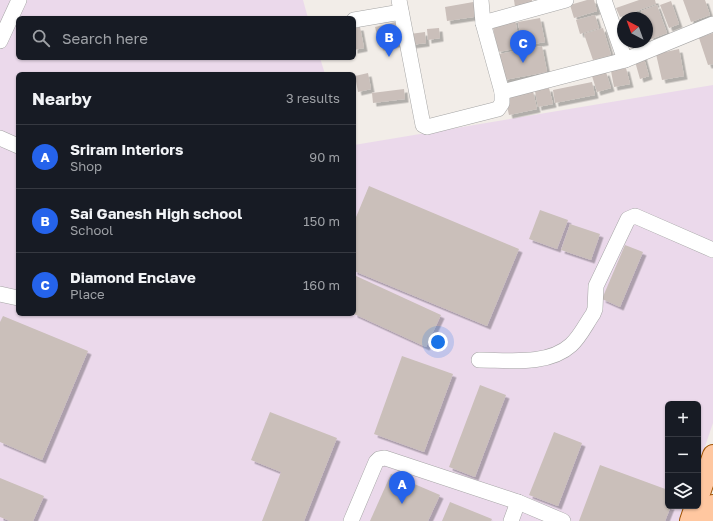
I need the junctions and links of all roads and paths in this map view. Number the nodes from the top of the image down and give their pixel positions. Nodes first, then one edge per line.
1 (19, 0) edge
2 (481, 0) edge
3 (566, 0) edge
4 (604, 0) edge
5 (400, 6) edge
6 (356, 19) edge
7 (483, 23) junction
8 (713, 24) edge
9 (0, 41) edge
10 (625, 60) junction
11 (502, 92) junction
12 (0, 138) edge
13 (16, 145) edge
14 (713, 250) edge
15 (0, 294) edge
16 (16, 298) edge
17 (479, 360) dead end
18 (713, 455) edge
19 (701, 489) edge
20 (518, 502) junction
21 (713, 505) edge
22 (694, 509) edge
23 (351, 521) edge
24 (511, 521) edge
25 (563, 521) edge
26 (690, 521) edge
27 (708, 521) edge

1 - 9 street
2 - 7 street
3 - 7 street
4 - 10 street
5 - 6 street
5 - 11 street
7 - 11 street
8 - 10 street
10 - 11 street
12 - 13 street
14 - 17 street
15 - 16 street
18 - 19 main road
20 - 23 street
20 - 24 street
20 - 25 street
21 - 27 main road
22 - 26 main road

